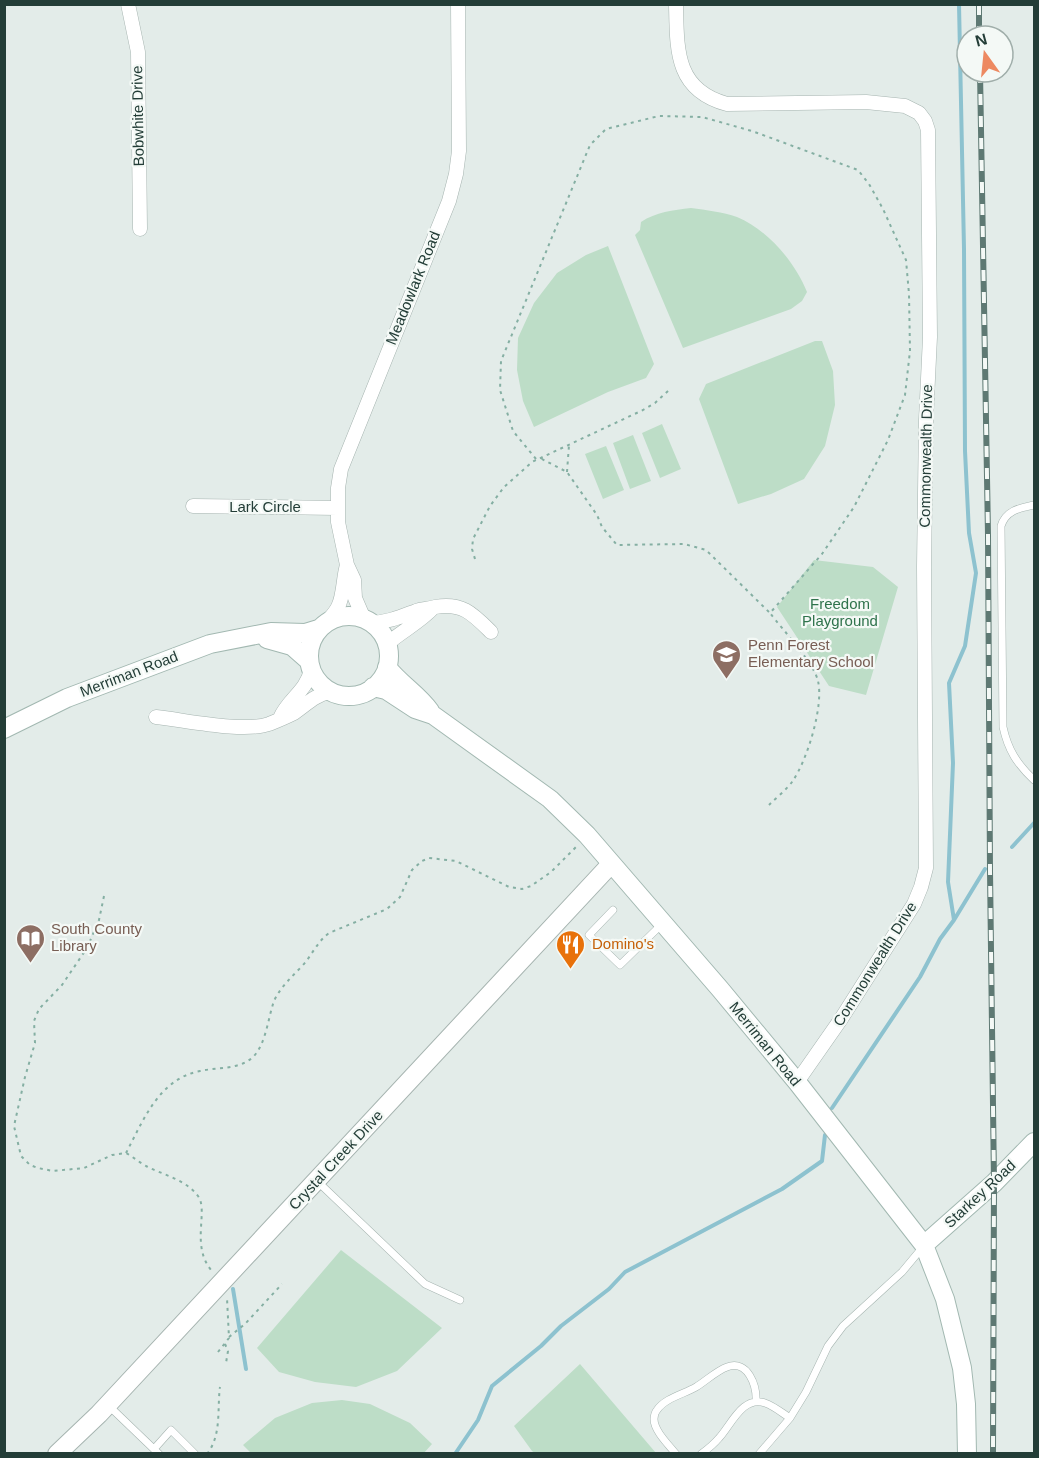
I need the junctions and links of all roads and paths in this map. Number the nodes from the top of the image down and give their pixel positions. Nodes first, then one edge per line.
1 (128, 4) edge
2 (458, 4) edge
3 (676, 4) edge
4 (140, 229) dead end
5 (669, 390) dead end
6 (569, 444) junction
7 (538, 459) junction
8 (567, 472) junction
9 (1035, 505) edge
10 (193, 506) dead end
11 (337, 508) junction
12 (475, 559) dead end
13 (347, 565) junction
14 (433, 608) junction
15 (770, 613) junction
16 (368, 621) junction
17 (322, 626) junction
18 (491, 632) dead end
19 (260, 636) junction
20 (387, 644) junction
21 (310, 665) junction
22 (387, 667) junction
23 (373, 687) junction
24 (330, 692) junction
25 (433, 715) junction
26 (156, 717) dead end
27 (280, 718) junction
28 (4, 729) edge
29 (1035, 780) edge
30 (769, 805) dead end
31 (587, 835) junction
32 (611, 864) junction
33 (104, 896) dead end
34 (613, 910) dead end
35 (663, 923) junction
36 (796, 1082) junction
37 (1035, 1142) edge
38 (126, 1153) junction
39 (317, 1181) junction
40 (924, 1245) junction
41 (223, 1281) junction
42 (282, 1284) dead end
43 (460, 1300) dead end
44 (229, 1338) junction
45 (225, 1344) junction
46 (218, 1352) dead end
47 (226, 1363) dead end
48 (220, 1387) dead end
49 (756, 1402) junction
50 (107, 1405) junction
51 (790, 1418) junction
52 (156, 1451) edge
53 (57, 1454) edge
54 (195, 1454) edge
55 (207, 1454) edge
56 (676, 1454) edge
57 (701, 1454) edge
58 (759, 1454) edge
59 (967, 1454) edge

1 - 4 street, Bobwhite Drive
2 - 11 street, Meadowlark Road
3 - 36 street, Commonwealth Drive
5 - 6 path
6 - 7 path
6 - 8 path
7 - 8 path
7 - 12 path
7 - 15 path
8 - 15 path
9 - 29 lane
10 - 11 street, Lark Circle
11 - 13 street, Meadowlark Road
13 - 16 street, Meadowlark Road
13 - 17 street, Meadowlark Road
14 - 16 street
14 - 18 street
14 - 20 street
15 - 30 path
16 - 17 main road
16 - 20 main road
17 - 19 main road, Merriman Road
17 - 21 main road
19 - 21 main road, Merriman Road
19 - 28 main road, Merriman Road
20 - 22 main road
21 - 24 main road
21 - 27 street
22 - 23 main road
22 - 25 main road, Merriman Road
23 - 24 main road
23 - 25 main road, Merriman Road
24 - 27 street
25 - 31 main road, Merriman Road
26 - 27 street
31 - 32 main road, Merriman Road
31 - 38 path
32 - 35 main road, Merriman Road
32 - 39 main road, Crystal Creek Drive
33 - 38 path
34 - 35 lane
35 - 36 main road, Merriman Road
36 - 40 main road, Merriman Road
37 - 40 main road, Starkey Road
38 - 41 path
39 - 41 main road, Crystal Creek Drive
39 - 43 lane
40 - 51 lane
40 - 59 main road, Merriman Road
41 - 44 path
41 - 50 main road, Crystal Creek Drive
42 - 44 path
44 - 45 path
45 - 46 path
45 - 47 path
48 - 55 path
49 - 51 lane
49 - 56 lane
49 - 57 lane
50 - 52 lane
50 - 53 main road, Crystal Creek Drive
51 - 58 lane
52 - 54 lane

